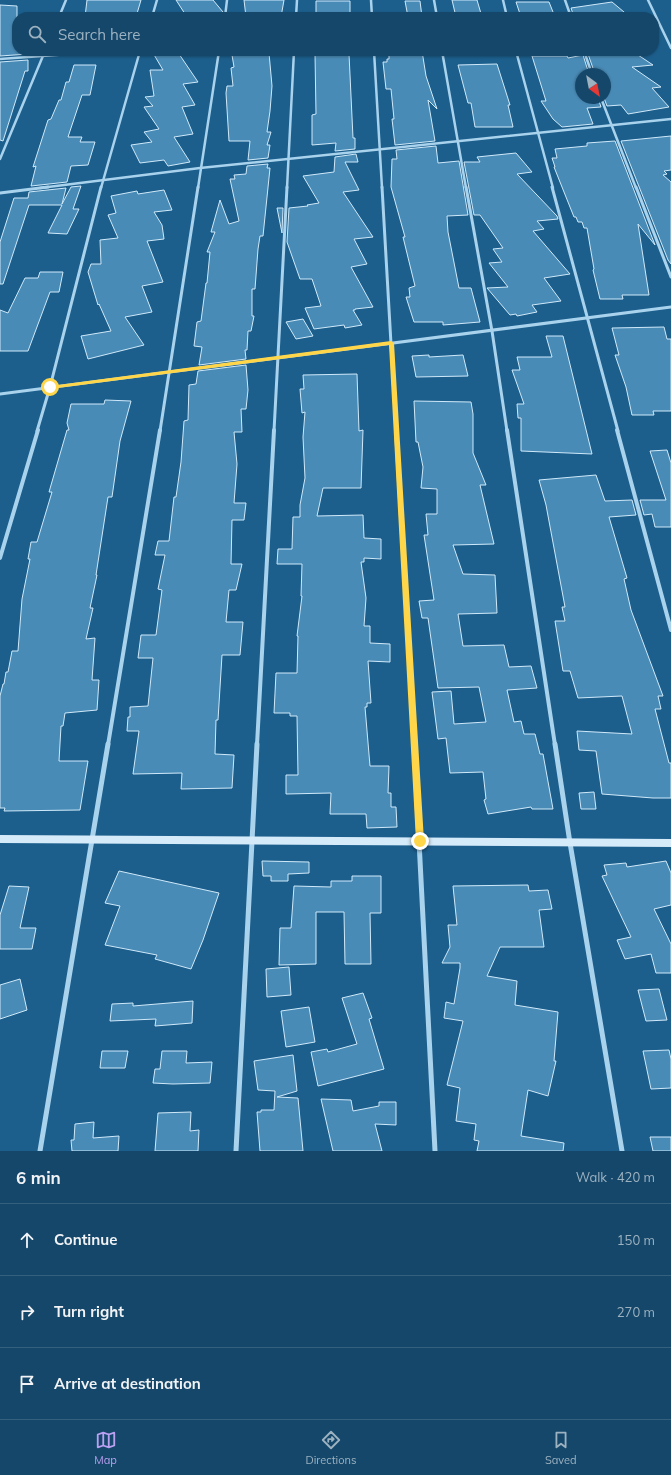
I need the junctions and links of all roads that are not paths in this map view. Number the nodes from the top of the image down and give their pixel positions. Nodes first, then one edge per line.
1 (66, 0) edge
2 (157, 0) edge
3 (227, 0) edge
4 (296, 0) edge
5 (371, 0) edge
6 (434, 0) edge
7 (502, 0) edge
8 (565, 0) edge
9 (648, 0) edge
10 (61, 12) edge
11 (153, 12) edge
12 (226, 12) edge
13 (296, 12) edge
14 (372, 12) edge
15 (436, 12) edge
16 (506, 12) edge
17 (570, 12) edge
18 (654, 12) edge
19 (659, 23) edge
20 (671, 48) edge
21 (32, 56) edge
22 (43, 56) edge
23 (139, 56) edge
24 (218, 56) edge
25 (294, 56) edge
26 (374, 56) edge
27 (443, 56) edge
28 (517, 56) edge
29 (586, 56) edge
30 (0, 59) edge
31 (590, 68) edge
32 (603, 104) edge
33 (671, 118) edge
34 (611, 126) junction
35 (538, 133) junction
36 (458, 141) junction
37 (380, 151) junction
38 (0, 160) edge
39 (289, 160) junction
40 (200, 168) junction
41 (104, 181) junction
42 (0, 193) edge
43 (671, 277) edge
44 (671, 307) edge
45 (587, 318) junction
46 (492, 331) junction
47 (391, 343) junction
48 (279, 358) junction
49 (170, 372) junction
50 (50, 387) junction
51 (0, 394) edge
52 (0, 558) edge
53 (671, 630) edge
54 (0, 839) edge
55 (92, 839) junction
56 (251, 841) junction
57 (420, 841) junction
58 (570, 842) junction
59 (671, 843) edge
60 (40, 1151) edge
61 (236, 1151) edge
62 (435, 1151) edge
63 (622, 1151) edge

1 - 10 street
2 - 11 street
3 - 12 street
4 - 13 street
5 - 14 street
6 - 15 street
7 - 16 street
8 - 17 street
9 - 18 street
19 - 20 street
21 - 30 street
22 - 38 street
23 - 41 street
24 - 40 street
25 - 39 street
26 - 37 street
27 - 36 street
28 - 35 street
29 - 31 street
32 - 34 street
33 - 34 street
34 - 35 street
34 - 43 street
35 - 36 street
35 - 45 street
36 - 37 street
36 - 46 street
37 - 39 street
37 - 47 street
39 - 40 street
39 - 48 street
40 - 41 street
40 - 49 street
41 - 42 street
41 - 50 street
44 - 45 street
45 - 46 street
45 - 53 street
46 - 47 street
46 - 58 street
47 - 48 street
47 - 57 street
48 - 49 street
48 - 56 street
49 - 50 street
49 - 55 street
50 - 51 street
50 - 52 street
54 - 55 street
55 - 56 street
55 - 60 street
56 - 57 street
56 - 61 street
57 - 58 street
57 - 62 street
58 - 59 street
58 - 63 street

